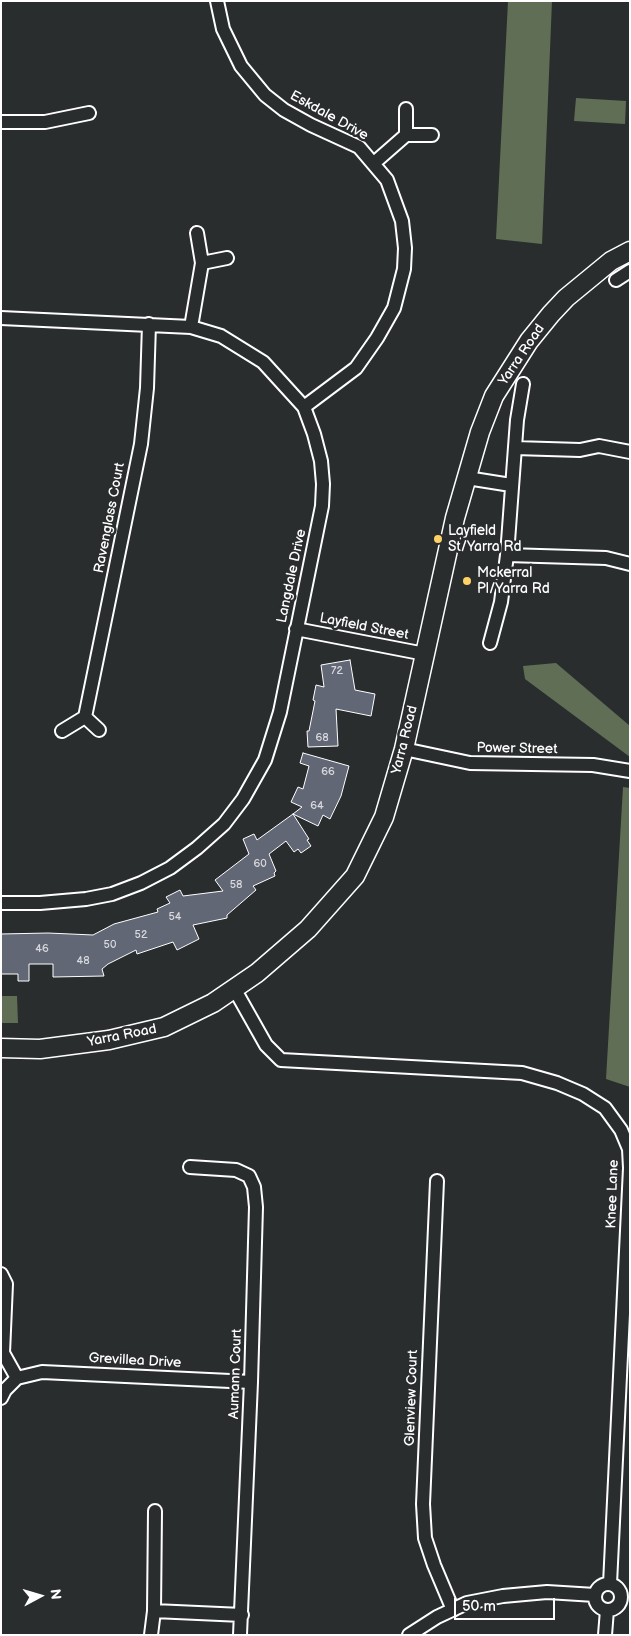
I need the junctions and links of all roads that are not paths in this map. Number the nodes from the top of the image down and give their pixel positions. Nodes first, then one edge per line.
1 (217, 1) edge
2 (406, 109) dead end
3 (89, 113) dead end
4 (1, 122) edge
5 (406, 135) junction
6 (432, 135) dead end
7 (374, 163) junction
8 (197, 233) dead end
9 (630, 251) edge
10 (227, 258) dead end
11 (202, 263) junction
12 (630, 271) edge
13 (616, 280) dead end
14 (1, 318) edge
15 (150, 324) junction
16 (191, 327) junction
17 (523, 384) dead end
18 (304, 407) junction
19 (515, 448) junction
20 (630, 452) edge
21 (467, 478) junction
22 (511, 485) junction
23 (507, 555) junction
24 (630, 564) edge
25 (296, 628) junction
26 (490, 643) dead end
27 (425, 654) junction
28 (85, 717) junction
29 (99, 730) dead end
30 (62, 731) dead end
31 (404, 749) junction
32 (630, 771) edge
33 (1, 903) edge
34 (235, 990) junction
35 (1, 1048) edge
36 (190, 1167) dead end
37 (437, 1181) dead end
38 (628, 1239) edge
39 (1, 1274) edge
40 (17, 1378) junction
41 (251, 1382) junction
42 (1, 1398) edge
43 (155, 1511) dead end
44 (610, 1584) junction
45 (595, 1595) junction
46 (626, 1598) edge
47 (453, 1610) junction
48 (607, 1610) junction
49 (154, 1611) junction
50 (242, 1615) junction
51 (150, 1635) edge
52 (240, 1635) edge
53 (409, 1635) edge
54 (605, 1635) edge

1 - 7 street, Eskdale Drive
2 - 5 street
3 - 4 street
5 - 6 street
5 - 7 street
7 - 18 street, Eskdale Drive
8 - 11 street
9 - 21 main road, Yarra Road
10 - 11 street
11 - 16 street
12 - 13 street
14 - 15 street, Langdale Drive
15 - 16 street, Langdale Drive
15 - 28 street, Ravenglass Court
16 - 18 street, Langdale Drive
17 - 19 street
18 - 25 street, Langdale Drive
19 - 20 street
19 - 22 street
21 - 22 street
21 - 27 main road, Yarra Road
22 - 23 street
23 - 24 street
23 - 26 street
25 - 27 street, Layfield Street
25 - 33 street, Langdale Drive
27 - 31 main road, Yarra Road
28 - 29 street
28 - 30 street
31 - 32 street, Power Street
31 - 34 main road, Yarra Road
34 - 35 main road, Yarra Road
34 - 38 street, Knee Lane
36 - 41 street, Aumann Court
37 - 47 street, Glenview Court
38 - 44 street, Knee Lane
39 - 40 street
40 - 41 street, Grevillea Drive
40 - 42 street
41 - 50 street, Aumann Court
43 - 49 street
44 - 45 street
44 - 46 street
45 - 47 street
45 - 48 street
46 - 48 street
47 - 53 street
48 - 54 street
49 - 50 street
49 - 51 street
50 - 52 street, Aumann Court

